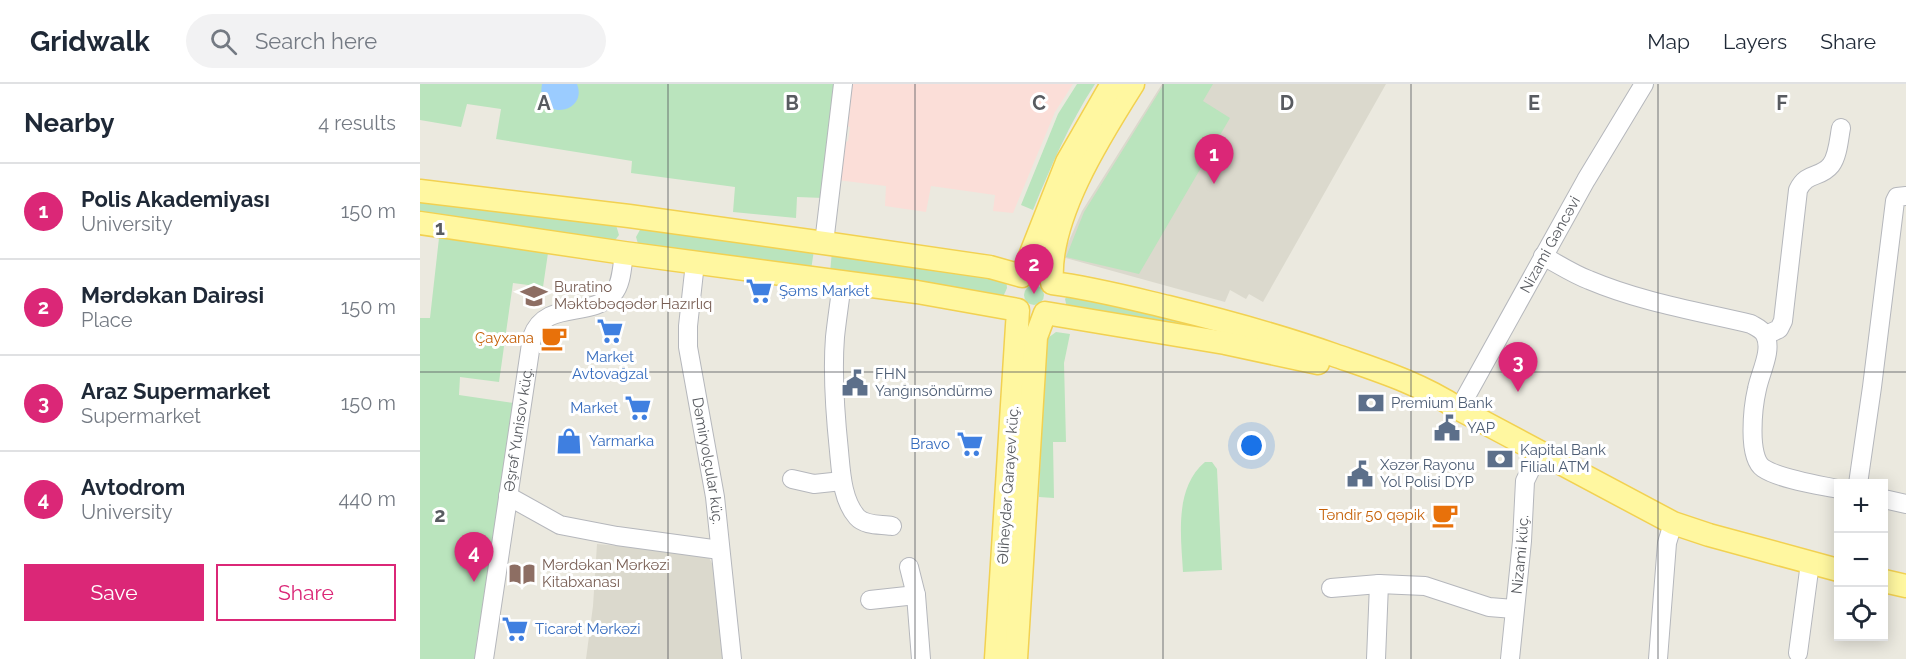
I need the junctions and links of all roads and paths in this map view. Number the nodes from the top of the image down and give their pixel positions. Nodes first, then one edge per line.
1 (843, 84) edge
2 (1112, 84) edge
3 (1133, 84) edge
4 (1644, 84) edge
5 (1841, 128) dead end
6 (420, 191) edge
7 (1906, 196) edge
8 (629, 216) junction
9 (420, 223) edge
10 (824, 243) junction
11 (624, 253) junction
12 (1543, 256) junction
13 (695, 263) junction
14 (1022, 276) junction
15 (819, 279) junction
16 (842, 282) junction
17 (1052, 283) junction
18 (1018, 310) junction
19 (1045, 313) junction
20 (1766, 335) junction
21 (1459, 409) junction
22 (1539, 452) junction
23 (792, 479) dead end
24 (1859, 479) edge
25 (842, 481) junction
26 (1834, 488) edge
27 (508, 496) junction
28 (1888, 500) edge
29 (1906, 504) edge
30 (1672, 523) junction
31 (892, 526) dead end
32 (1014, 536) junction
33 (720, 550) junction
34 (1810, 562) junction
35 (909, 567) dead end
36 (1834, 569) edge
37 (1888, 582) edge
38 (1379, 584) junction
39 (1906, 586) edge
40 (1331, 588) dead end
41 (916, 594) junction
42 (870, 600) dead end
43 (1515, 609) junction
44 (1798, 653) dead end
45 (484, 659) edge
46 (732, 659) edge
47 (921, 659) edge
48 (996, 659) edge
49 (1016, 659) edge
50 (1376, 659) edge
51 (1510, 659) edge
52 (1658, 659) edge

1 - 10 street
2 - 14 main road
3 - 17 main road
4 - 12 street, Nizami Gəncəvi
5 - 20 street
6 - 8 main road
7 - 24 street
8 - 10 main road
8 - 11 main road
9 - 11 main road
10 - 14 main road
10 - 15 main road
11 - 13 main road
11 - 27 street, Əşrəf Yunisov küç.
12 - 20 street
12 - 21 street, Nizami Gəncəvi
13 - 15 main road
13 - 33 street, Dəmiryolçular küç.
14 - 17 main road
14 - 18 main road
15 - 16 main road
16 - 18 main road
16 - 25 street
17 - 19 main road
17 - 21 main road
18 - 19 main road
18 - 32 main road, Əliheydər Qarayev küç.
19 - 21 main road
19 - 32 main road, Əliheydər Qarayev küç.
20 - 26 street
21 - 22 main road
22 - 30 main road
22 - 43 street, Nizami küç.
23 - 25 street
25 - 31 street
27 - 33 street
27 - 45 street, Əşrəf Yunisov küç.
28 - 29 street
30 - 34 main road
30 - 52 street
32 - 48 main road, Əliheydər Qarayev küç.
32 - 49 main road, Əliheydər Qarayev küç.
33 - 46 street, Dəmiryolçular küç.
34 - 36 main road
34 - 44 street
35 - 41 street
37 - 39 main road
38 - 40 street
38 - 43 street
38 - 50 street
41 - 42 street
41 - 47 street
43 - 51 street, Nizami küç.

